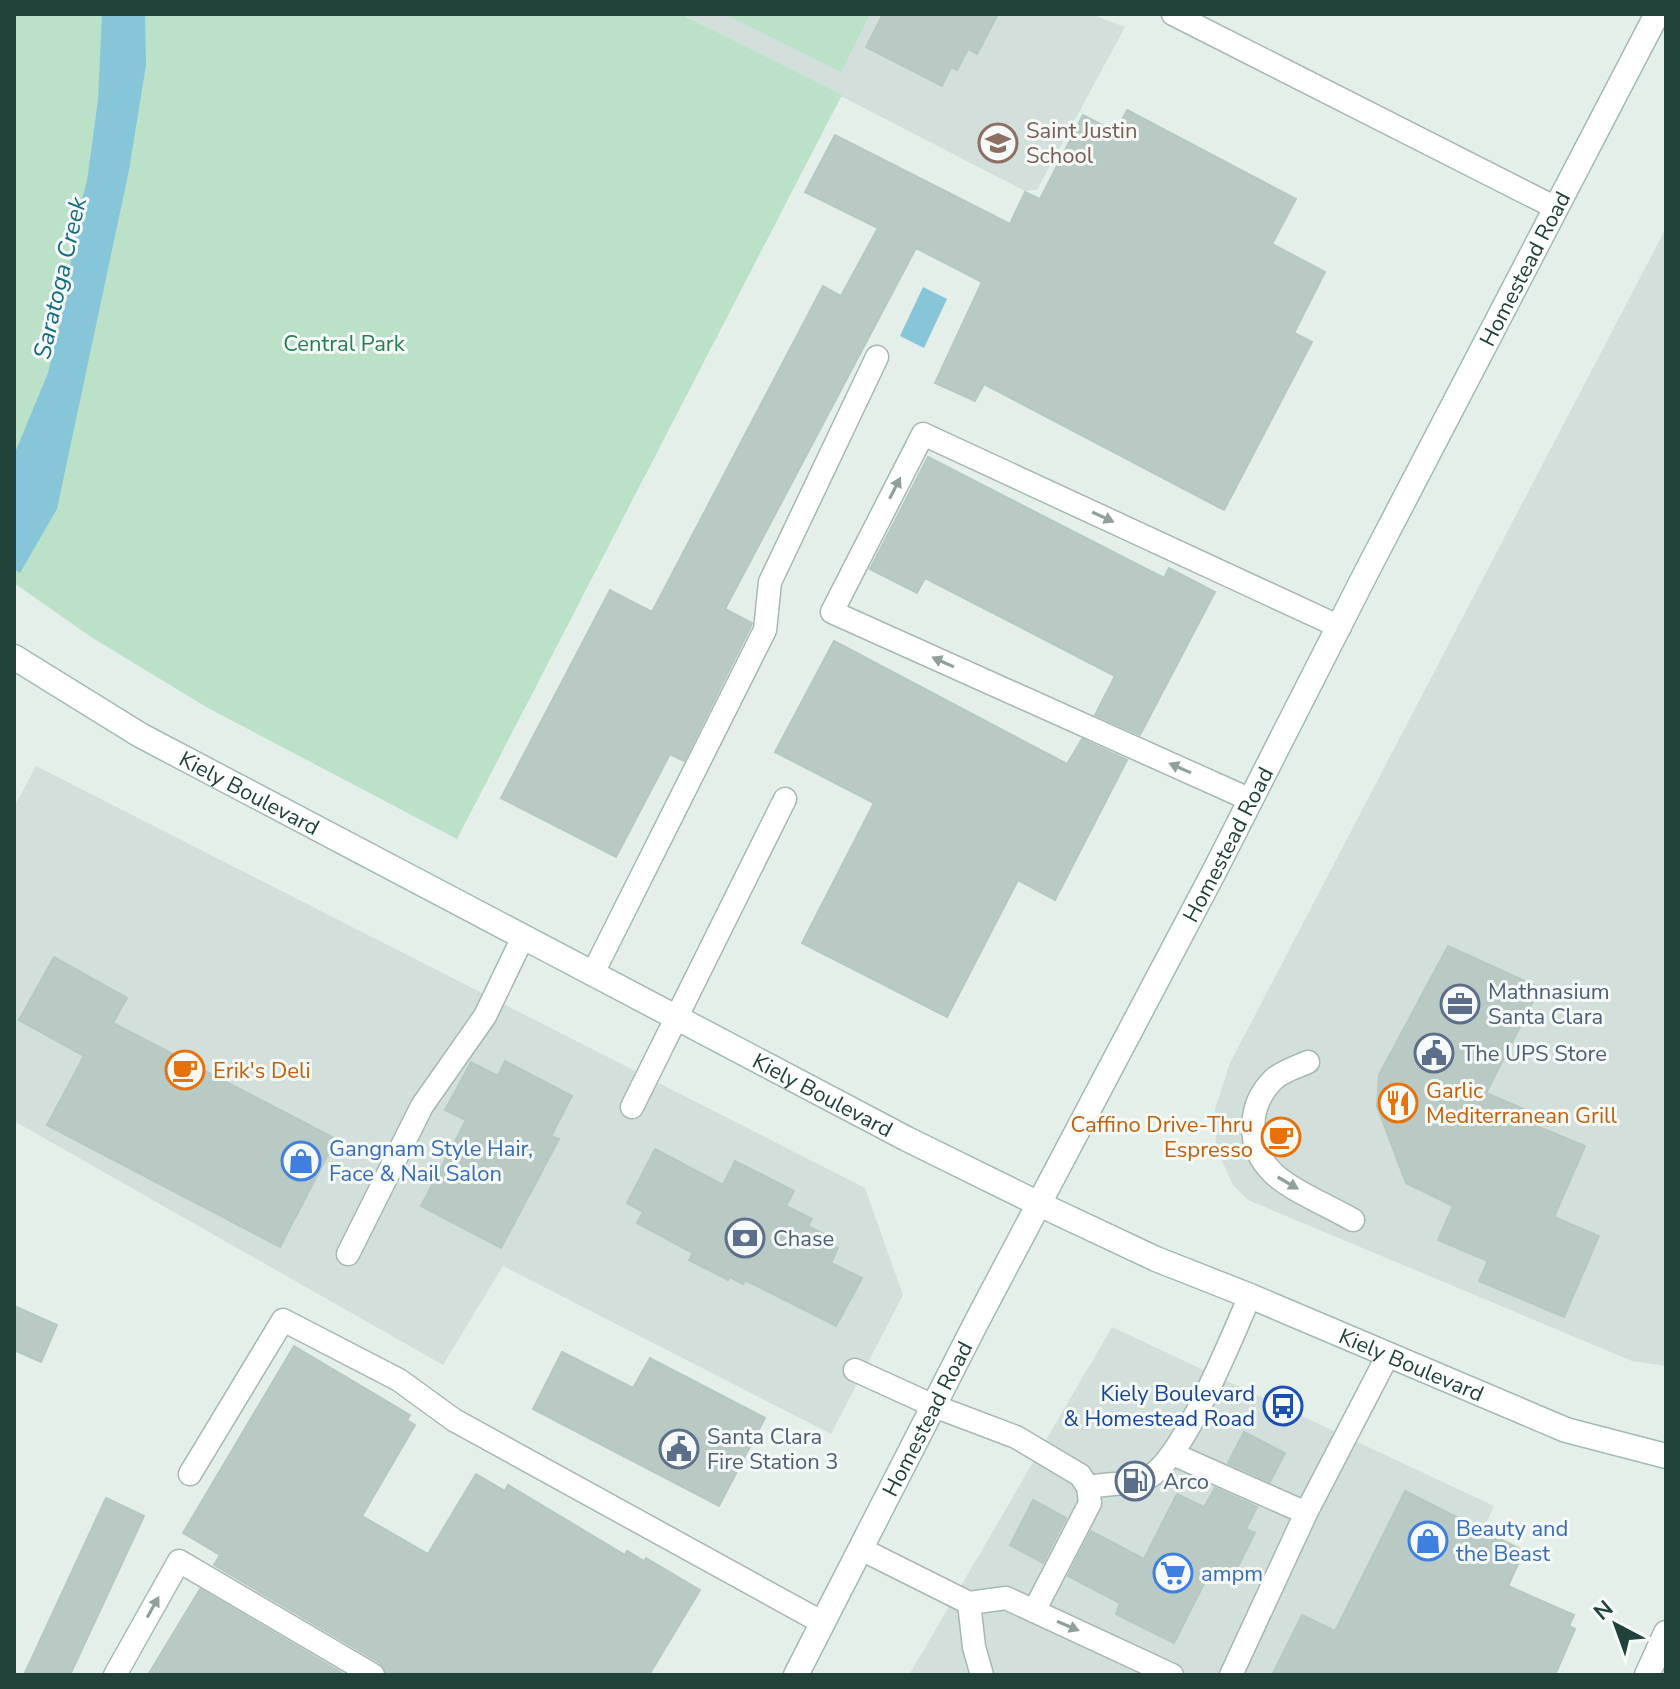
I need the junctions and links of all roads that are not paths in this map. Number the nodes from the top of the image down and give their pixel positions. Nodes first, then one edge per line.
1 (1173, 14) edge
2 (1657, 14) edge
3 (1556, 208) junction
4 (877, 357) dead end
5 (1340, 627) junction
6 (14, 657) edge
7 (785, 799) dead end
8 (1251, 800) junction
9 (523, 937) junction
10 (593, 973) junction
11 (675, 1017) junction
12 (1308, 1062) dead end
13 (632, 1107) dead end
14 (1039, 1204) junction
15 (1353, 1220) dead end
16 (348, 1254) dead end
17 (1250, 1296) junction
18 (1388, 1355) junction
19 (855, 1370) dead end
20 (934, 1406) junction
21 (1173, 1454) junction
22 (1666, 1456) edge
23 (190, 1474) dead end
24 (1088, 1487) junction
25 (1306, 1513) junction
26 (861, 1549) junction
27 (969, 1603) junction
28 (1034, 1611) junction
29 (823, 1623) junction
30 (1666, 1633) edge
31 (115, 1675) edge
32 (373, 1675) edge
33 (796, 1675) edge
34 (982, 1675) edge
35 (1172, 1675) edge
36 (1231, 1675) edge
37 (1647, 1675) edge

1 - 3 lane
2 - 3 main road, Homestead Road
3 - 5 main road, Homestead Road
4 - 10 lane
5 - 8 main road, Homestead Road
8 -> 5 lane
6 - 9 main road, Kiely Boulevard
7 - 11 lane
8 - 14 main road, Homestead Road
9 - 10 main road, Kiely Boulevard
9 - 16 lane
10 - 11 main road, Kiely Boulevard
11 - 13 lane
11 - 14 main road, Kiely Boulevard
12 -> 15 lane
14 - 17 main road, Kiely Boulevard
14 - 20 main road, Homestead Road
17 - 18 main road, Kiely Boulevard
17 - 21 lane
18 - 22 main road, Kiely Boulevard
18 - 25 lane
19 - 20 lane
20 - 24 lane
20 - 26 main road, Homestead Road
21 - 24 lane
21 - 25 lane
23 - 29 lane
24 - 28 lane
25 - 36 lane
26 - 27 lane
26 - 29 main road, Homestead Road
27 - 28 lane
27 - 34 lane
28 -> 35 lane
29 - 33 main road, Homestead Road
30 - 37 main road
31 -> 32 lane

